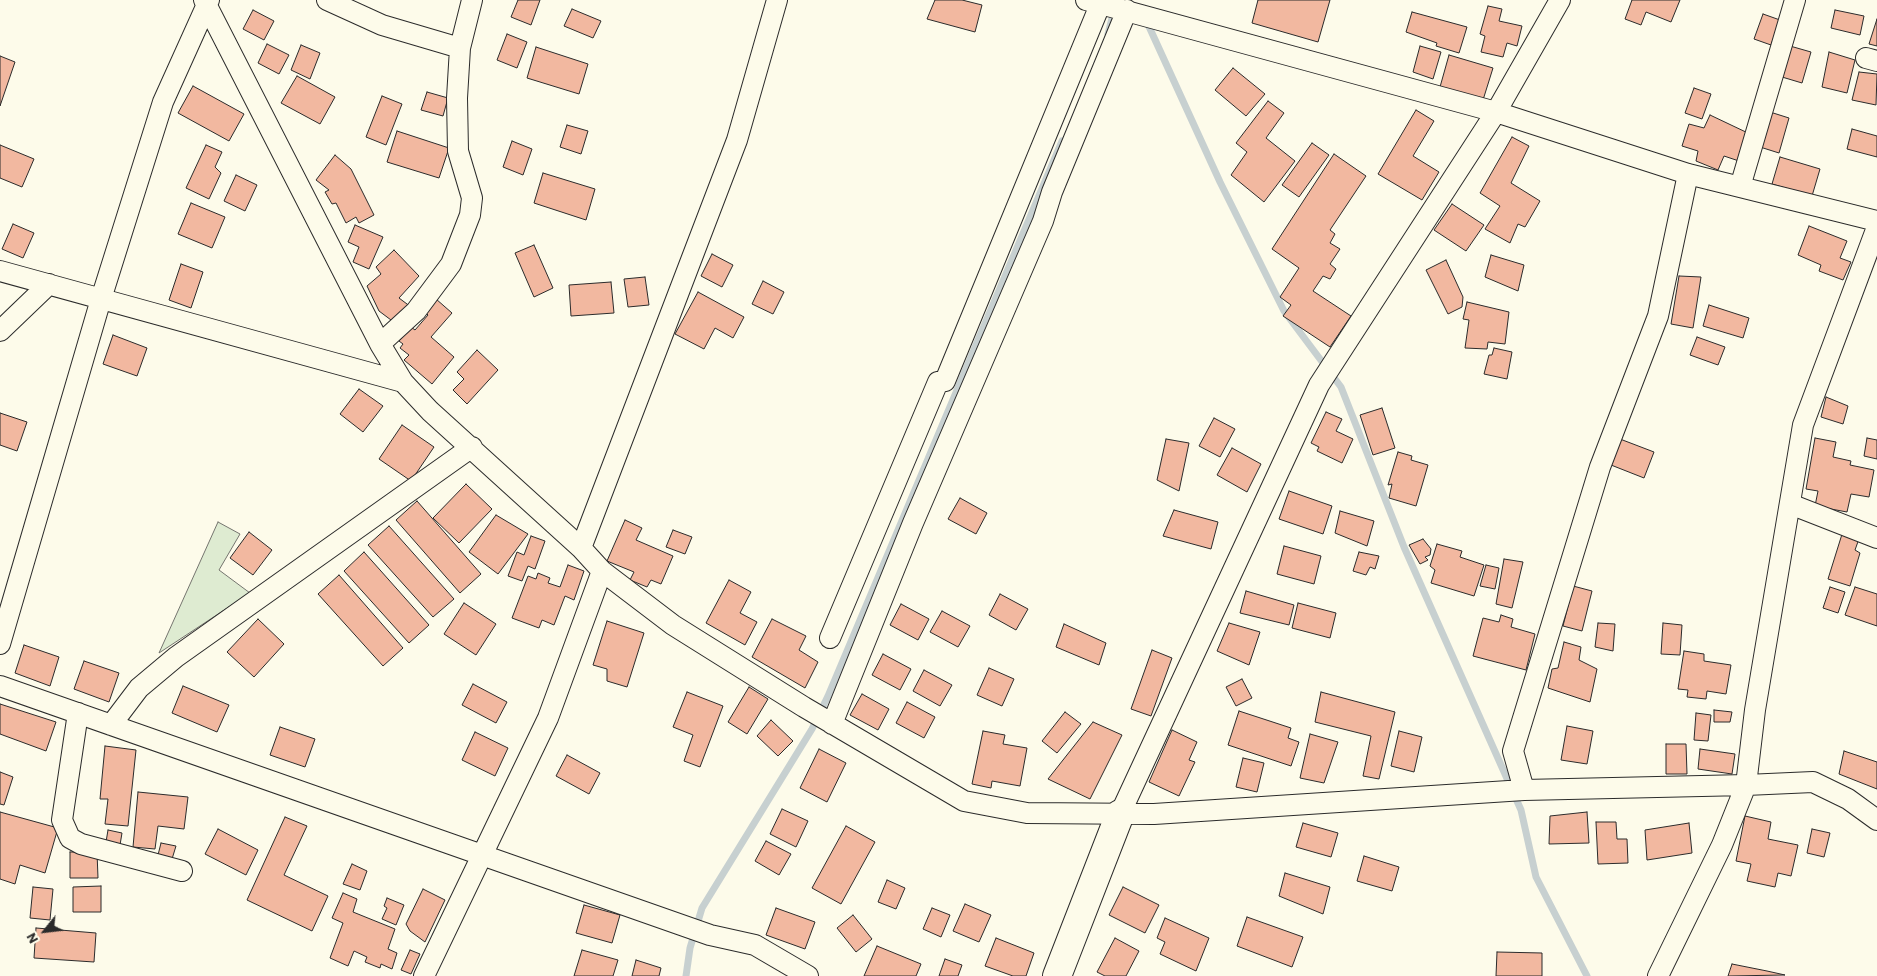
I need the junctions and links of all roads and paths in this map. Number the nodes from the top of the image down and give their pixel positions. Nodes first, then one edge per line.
1 (327, 0) edge
2 (472, 0) edge
3 (777, 0) edge
4 (1560, 0) edge
5 (1795, 0) edge
6 (207, 2) edge
7 (1098, 2) edge
8 (1137, 10) edge
9 (460, 48) junction
10 (1496, 112) junction
11 (1688, 174) junction
12 (1740, 187) junction
13 (1877, 221) edge
14 (1877, 227) edge
15 (0, 271) edge
16 (49, 284) junction
17 (101, 298) junction
18 (0, 331) edge
19 (380, 344) junction
20 (403, 382) junction
21 (472, 447) junction
22 (1790, 504) junction
23 (1877, 538) edge
24 (581, 548) junction
25 (602, 571) junction
26 (830, 638) dead end
27 (0, 644) edge
28 (0, 686) edge
29 (78, 713) junction
30 (832, 724) junction
31 (111, 725) junction
32 (1746, 786) junction
33 (1521, 790) junction
34 (1120, 814) junction
35 (1877, 820) edge
36 (483, 856) junction
37 (182, 871) dead end
38 (424, 976) edge
39 (808, 976) edge
40 (1057, 976) edge
41 (1658, 976) edge

1 - 9 street
2 - 9 street
3 - 24 street
4 - 10 street
5 - 12 street
6 - 17 street
6 - 19 street
7 - 8 street
7 - 26 street
8 - 10 street
8 - 30 street
9 - 19 street
10 - 11 street
10 - 34 street
11 - 12 street
11 - 33 street
12 - 13 street
14 - 22 street
15 - 16 street
16 - 17 street
16 - 18 street
17 - 20 street
17 - 27 street
19 - 20 street
20 - 21 street
21 - 24 street
21 - 31 street
22 - 23 street
22 - 32 street
24 - 25 street
25 - 30 street
25 - 36 street
28 - 29 street
29 - 31 street
29 - 37 street
30 - 34 street
31 - 36 street
32 - 33 street
32 - 35 street
32 - 41 street
33 - 34 street
34 - 40 street
36 - 38 street
36 - 39 street

